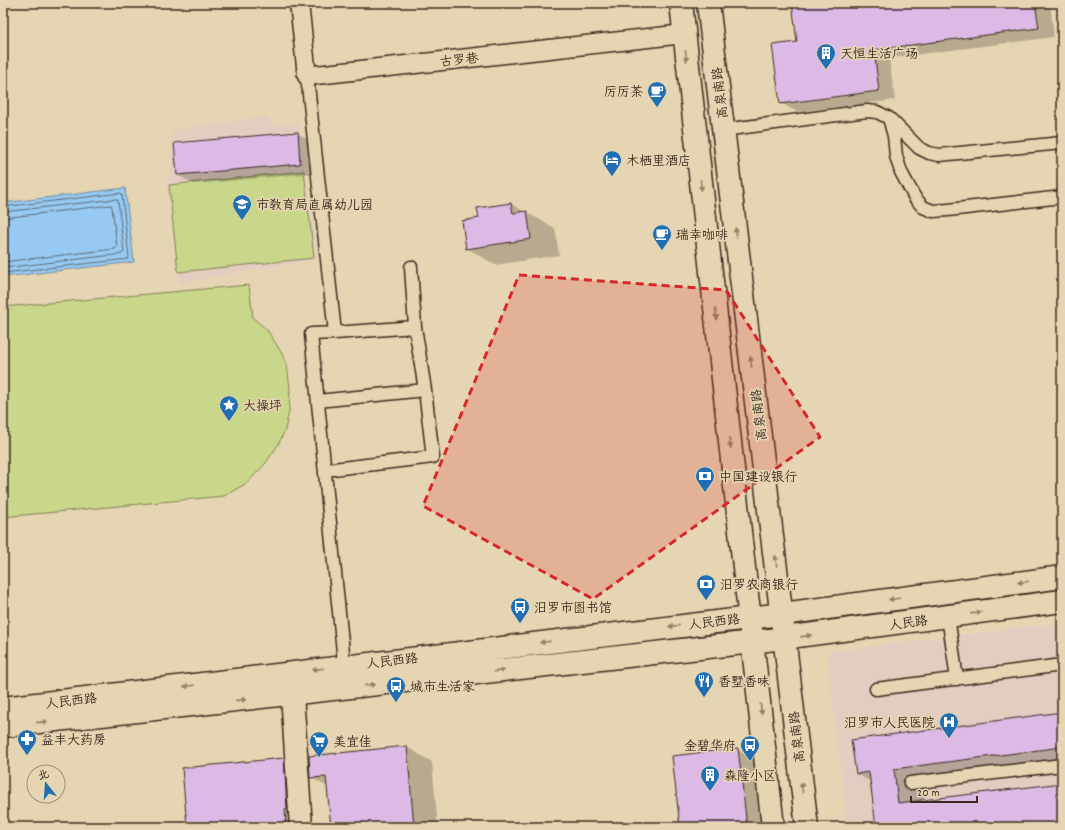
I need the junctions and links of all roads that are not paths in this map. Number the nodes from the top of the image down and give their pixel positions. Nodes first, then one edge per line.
1 (299, 3) edge
2 (680, 3) edge
3 (708, 3) edge
4 (684, 34) junction
5 (307, 76) junction
6 (889, 118) junction
7 (723, 130) junction
8 (1062, 143) edge
9 (1062, 197) edge
10 (411, 267) dead end
11 (415, 327) junction
12 (334, 332) junction
13 (425, 390) junction
14 (318, 401) junction
15 (325, 470) junction
16 (1062, 577) edge
17 (1062, 601) edge
18 (782, 614) junction
19 (750, 616) junction
20 (948, 616) junction
21 (785, 638) junction
22 (753, 642) junction
23 (1062, 665) edge
24 (345, 666) junction
25 (957, 679) junction
26 (347, 687) junction
27 (876, 689) dead end
28 (292, 694) junction
29 (3, 708) edge
30 (3, 726) edge
31 (1062, 765) edge
32 (910, 783) dead end
33 (301, 827) edge
34 (773, 827) edge
35 (807, 827) edge

1 - 5 street
2 - 4 street
3 - 7 street, 高泉南路
4 - 5 street, 古罗巷
4 -> 19 street
5 - 12 lane
6 - 7 lane
6 - 8 lane
6 - 9 lane
18 -> 7 street, 高泉南路
10 - 11 lane
11 - 12 lane
11 - 13 lane
12 - 14 lane
13 - 14 lane
13 - 15 lane
14 - 15 lane
15 - 24 lane
16 -> 18 street, 人民路
20 -> 17 street, 人民路
18 - 19 street, 人民西路
18 - 21 street, 高泉南路
19 - 22 street
19 -> 24 street, 人民西路
21 -> 20 street, 人民路
20 - 25 lane
21 - 22 street, 人民路
35 -> 21 street, 高泉南路
26 -> 22 street, 人民西路
22 -> 34 street
23 - 25 lane
24 - 26 lane
24 -> 29 street, 人民西路
25 - 27 lane
26 - 28 street, 人民西路
30 -> 28 street, 人民西路
28 - 33 street
31 - 32 lane

